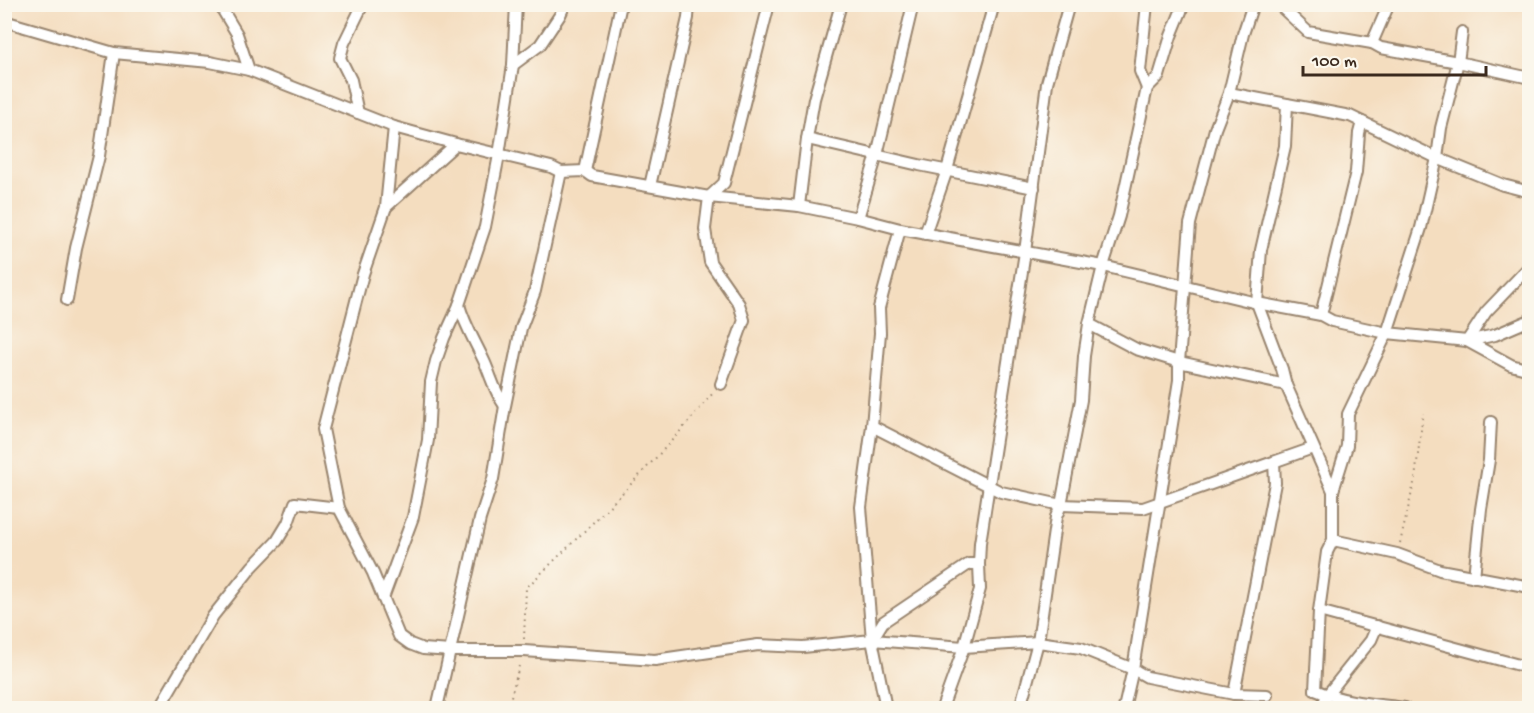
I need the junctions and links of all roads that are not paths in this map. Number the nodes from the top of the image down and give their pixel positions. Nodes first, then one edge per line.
1 (219, 4) edge
2 (363, 4) edge
3 (516, 4) edge
4 (565, 4) edge
5 (621, 4) edge
6 (689, 4) edge
7 (769, 4) edge
8 (841, 4) edge
9 (913, 4) edge
10 (994, 4) edge
11 (1069, 4) edge
12 (1147, 4) edge
13 (1184, 4) edge
14 (1252, 4) edge
15 (1278, 4) edge
16 (1389, 4) edge
17 (4, 21) edge
18 (1462, 32) dead end
19 (1372, 43) junction
20 (114, 53) junction
21 (1458, 62) junction
22 (513, 65) junction
23 (249, 70) junction
24 (1530, 78) edge
25 (1147, 88) junction
26 (1229, 93) junction
27 (1287, 104) junction
28 (358, 113) junction
29 (1362, 122) junction
30 (394, 127) junction
31 (807, 139) junction
32 (456, 144) junction
33 (499, 155) junction
34 (877, 155) junction
35 (1437, 158) junction
36 (947, 170) junction
37 (585, 171) junction
38 (561, 172) junction
39 (650, 186) junction
40 (1034, 188) junction
41 (1530, 192) edge
42 (709, 198) junction
43 (799, 206) junction
44 (386, 207) junction
45 (858, 218) junction
46 (900, 229) junction
47 (925, 234) junction
48 (1025, 252) junction
49 (1103, 266) junction
50 (1530, 266) edge
51 (1185, 286) junction
52 (67, 300) dead end
53 (1257, 303) junction
54 (459, 305) junction
55 (1321, 315) junction
56 (1530, 320) edge
57 (1089, 324) junction
58 (1387, 333) junction
59 (1467, 341) junction
60 (1179, 362) junction
61 (1530, 370) edge
62 (721, 384) road end
63 (1286, 385) junction
64 (504, 406) junction
65 (1491, 422) dead end
66 (872, 426) junction
67 (1312, 448) junction
68 (1274, 462) junction
69 (988, 485) junction
70 (1333, 491) junction
71 (1160, 502) junction
72 (1061, 505) junction
73 (339, 508) junction
74 (1333, 540) junction
75 (978, 564) junction
76 (1474, 577) junction
77 (1530, 586) edge
78 (382, 598) junction
79 (1318, 611) junction
80 (1377, 626) junction
81 (872, 640) junction
82 (1038, 642) junction
83 (964, 647) junction
84 (451, 651) junction
85 (1530, 668) edge
86 (1133, 669) junction
87 (1234, 694) junction
88 (1267, 695) dead end
89 (1327, 695) junction
90 (159, 708) edge
91 (437, 708) edge
92 (886, 708) edge
93 (942, 708) edge
94 (1020, 708) edge
95 (1124, 708) edge
96 (1322, 708) edge
97 (1405, 708) edge

1 - 23 street
2 - 28 street
3 - 22 street
4 - 22 street
5 - 37 street
6 - 39 street
7 - 42 street
8 - 31 street
9 - 34 street
10 - 36 street
11 - 40 street
12 - 25 street
13 - 25 street
14 - 26 street
15 - 19 street
16 - 19 street
17 - 20 street
18 - 21 street
19 - 21 street
20 - 23 street
20 - 52 street
21 - 24 street
21 - 35 street
22 - 33 street
23 - 28 street
25 - 49 street
26 - 27 street
26 - 51 street
27 - 29 street
27 - 53 street
28 - 30 street
29 - 35 street
29 - 55 street
30 - 32 street
30 - 44 street
31 - 34 street
31 - 43 street
32 - 33 street
32 - 44 street
33 - 38 street
33 - 54 street
34 - 36 street
34 - 45 street
35 - 41 street
35 - 58 street
36 - 40 street
36 - 47 street
37 - 38 street
37 - 39 street
38 - 64 street
39 - 42 street
40 - 48 street
42 - 43 street
42 - 62 street
43 - 45 street
44 - 73 street
45 - 46 street
46 - 47 street
46 - 66 street
47 - 48 street
48 - 49 street
48 - 69 street
49 - 51 street
49 - 57 street
50 - 59 street
51 - 53 street
51 - 60 street
53 - 55 street
53 - 63 street
54 - 64 street
54 - 78 street
55 - 58 street
56 - 59 street
57 - 60 street
57 - 72 street
58 - 59 street
58 - 70 street
59 - 61 street
60 - 63 street
60 - 71 street
63 - 67 street
64 - 84 street
65 - 76 street
66 - 69 street
66 - 81 street
67 - 68 street
67 - 70 street
68 - 71 street
68 - 87 street
69 - 72 street
69 - 75 street
70 - 74 street
71 - 72 street
71 - 86 street
72 - 82 street
73 - 78 street
73 - 90 street
74 - 76 street
74 - 79 street
75 - 81 street
75 - 83 street
76 - 77 street
78 - 84 street
79 - 80 street
79 - 89 street
80 - 85 street
80 - 89 street
81 - 83 street
81 - 84 street
81 - 92 street
82 - 83 street
82 - 86 street
82 - 94 street
83 - 93 street
84 - 91 street
86 - 87 street
86 - 95 street
87 - 88 street
89 - 96 street
89 - 97 street

